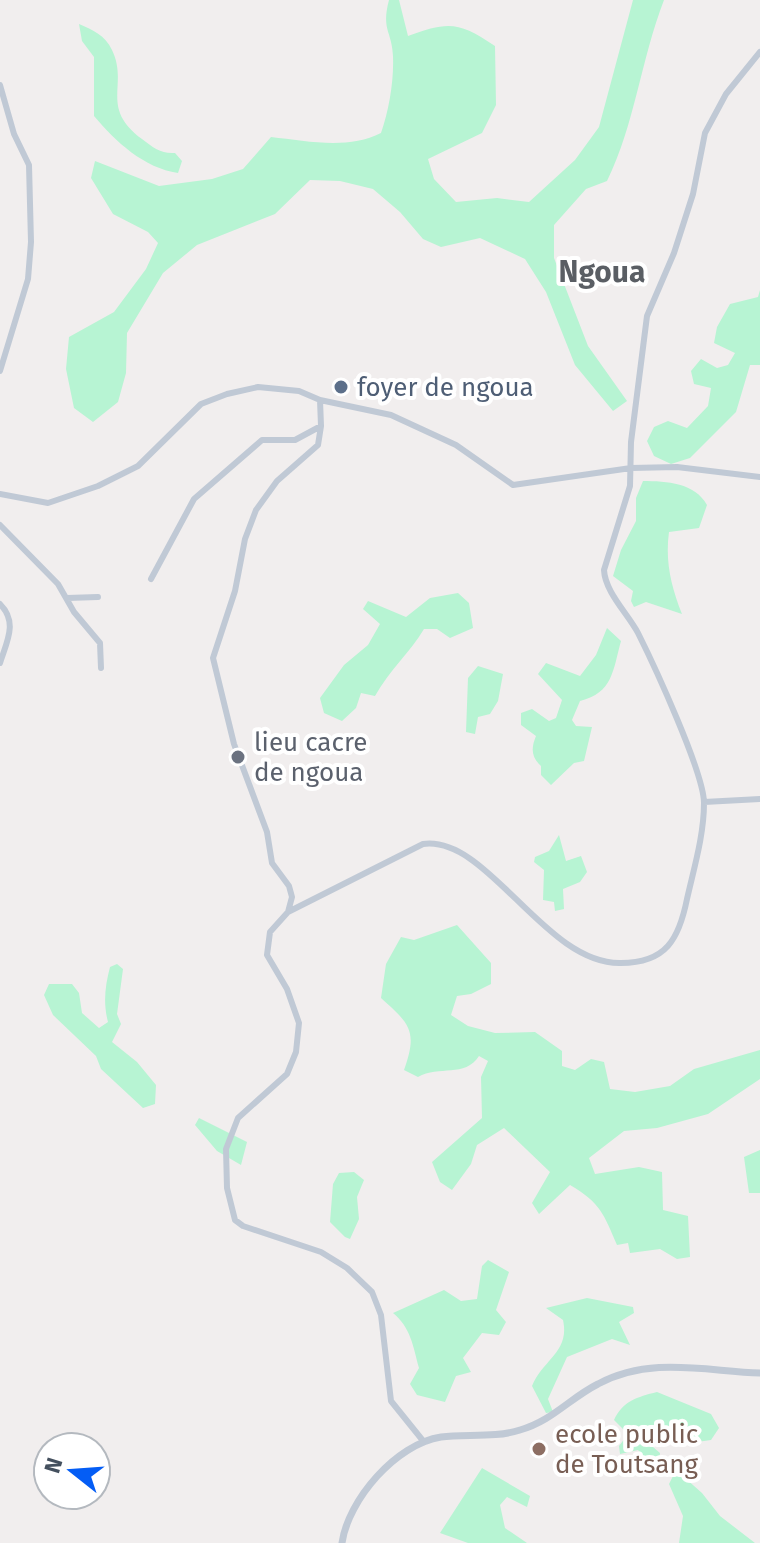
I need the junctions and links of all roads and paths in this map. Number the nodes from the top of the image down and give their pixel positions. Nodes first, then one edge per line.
1 (760, 52) edge
2 (0, 85) edge
3 (0, 371) edge
4 (320, 400) junction
5 (321, 426) junction
6 (631, 468) junction
7 (760, 477) edge
8 (0, 494) edge
9 (0, 525) edge
10 (151, 579) dead end
11 (98, 597) dead end
12 (67, 598) junction
13 (0, 604) edge
14 (0, 663) edge
15 (101, 668) dead end
16 (760, 799) edge
17 (704, 802) junction
18 (288, 912) junction
19 (760, 1373) edge
20 (424, 1442) junction
21 (342, 1543) edge

1 - 6 street
2 - 3 street
4 - 5 street
4 - 6 street
4 - 8 street
5 - 10 street
5 - 18 street
6 - 7 street
6 - 17 street
9 - 12 street
11 - 12 street
12 - 15 street
13 - 14 street
16 - 17 street
17 - 18 street
18 - 20 street
19 - 20 street
20 - 21 street

